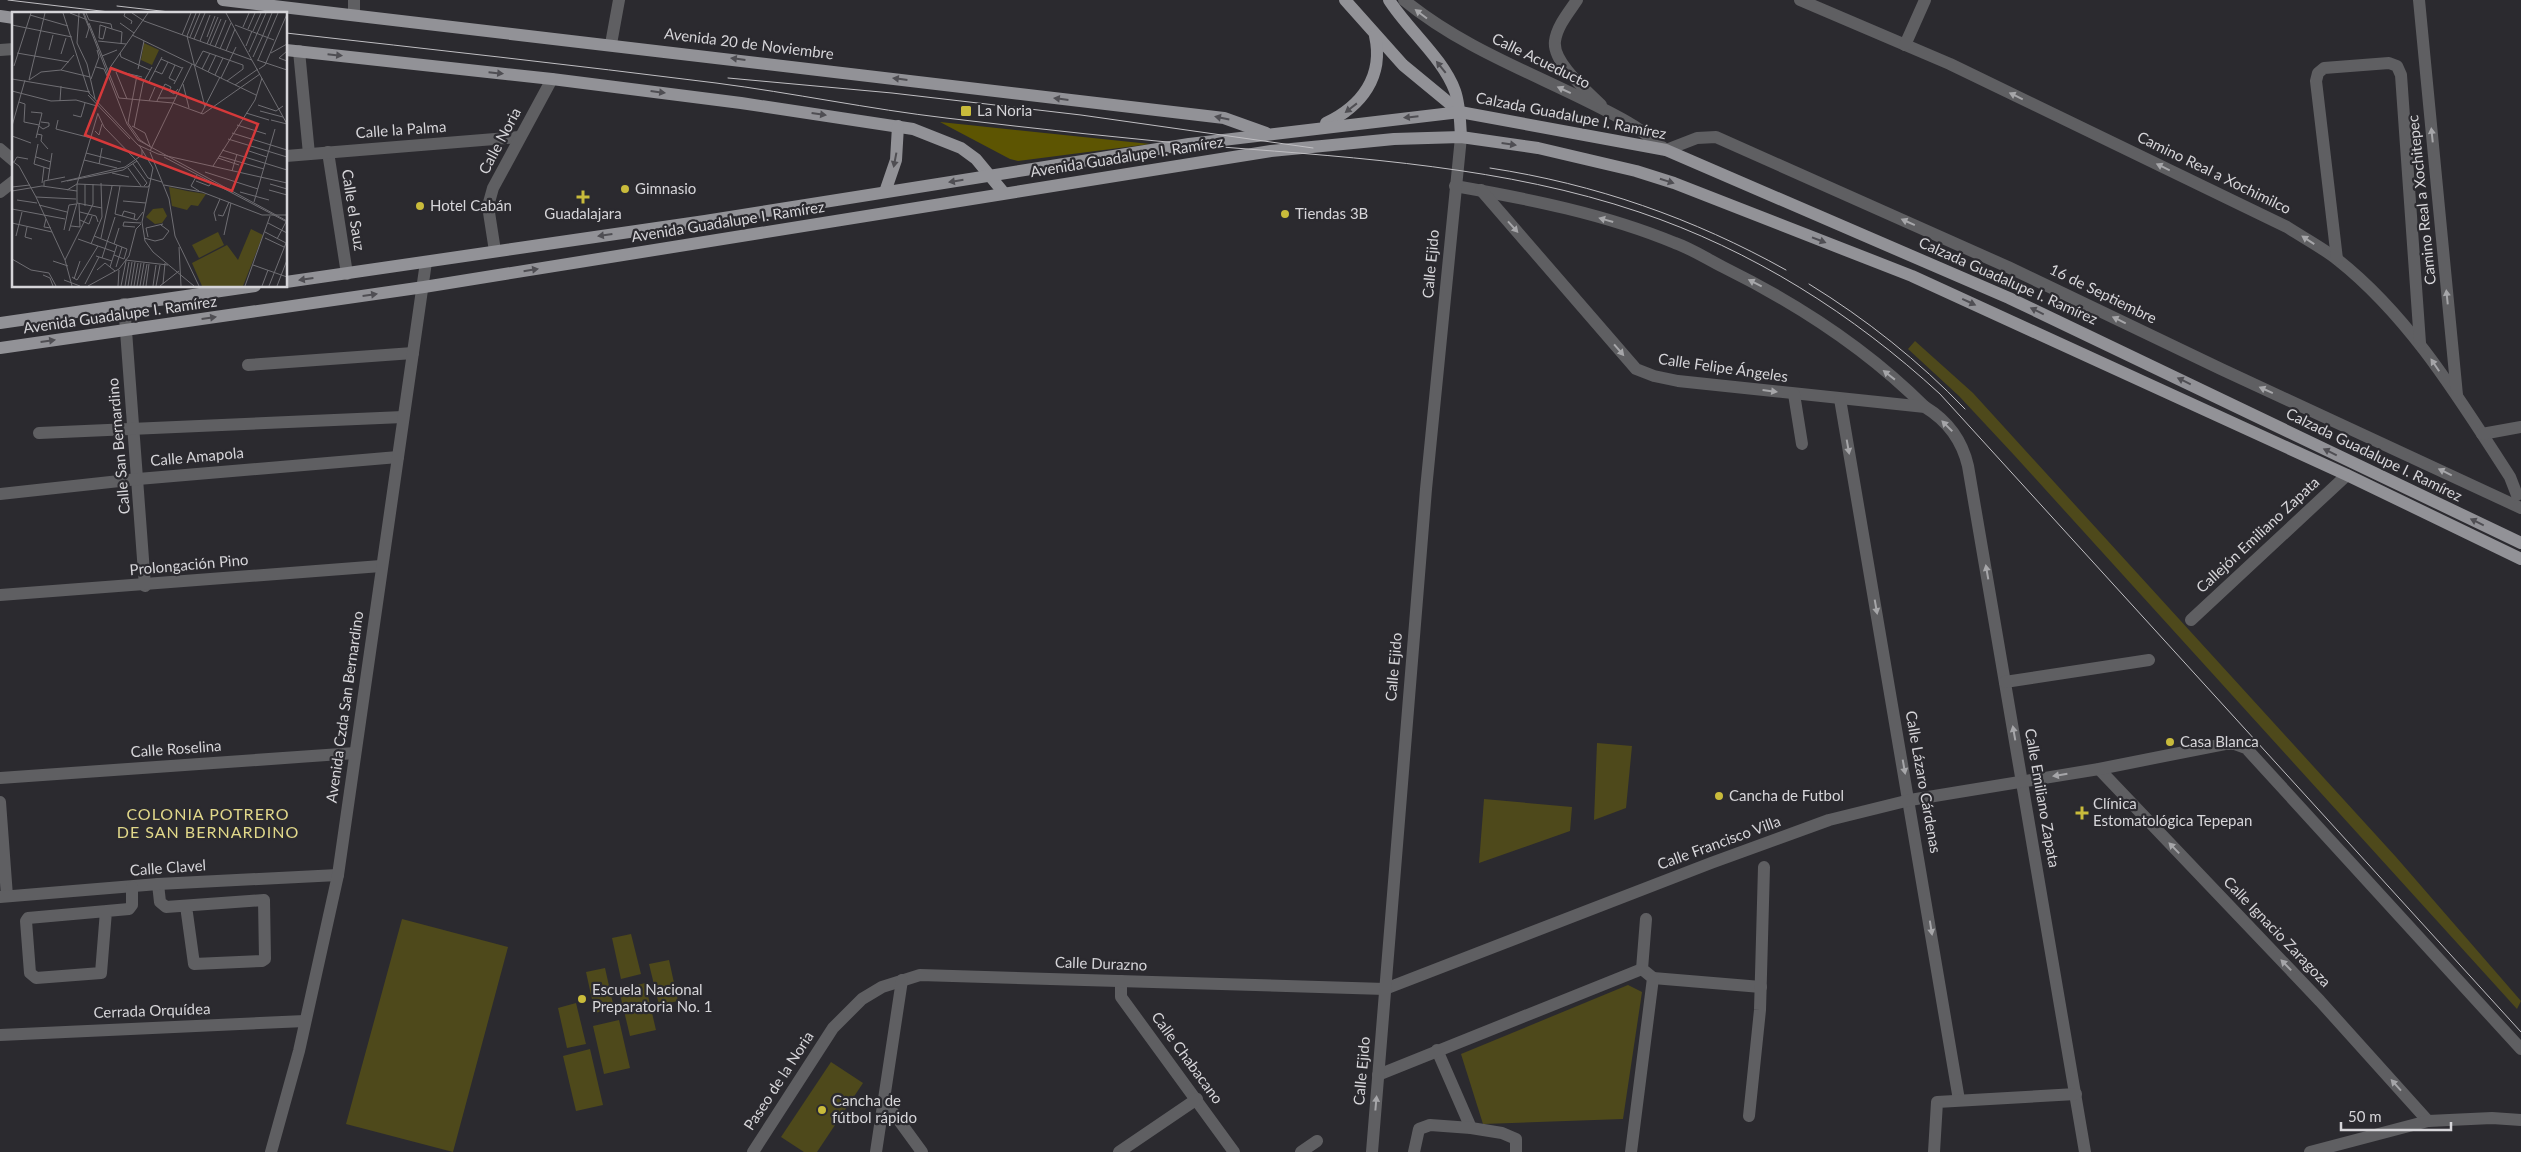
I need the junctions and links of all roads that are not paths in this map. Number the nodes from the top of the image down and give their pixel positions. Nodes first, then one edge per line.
1 (223, 0) edge
2 (354, 0) edge
3 (619, 0) edge
4 (1345, 0) edge
5 (1388, 0) edge
6 (1404, 0) edge
7 (1577, 0) edge
8 (1925, 0) edge
9 (2419, 0) edge
10 (1804, 1) edge
11 (354, 15) junction
12 (1375, 34) junction
13 (610, 44) junction
14 (1904, 45) junction
15 (292, 50) edge
16 (552, 79) junction
17 (1606, 111) junction
18 (1460, 112) junction
19 (898, 126) junction
20 (1318, 127) junction
21 (1268, 134) junction
22 (519, 137) junction
23 (1461, 137) junction
24 (0, 148) edge
25 (1666, 150) junction
26 (328, 152) junction
27 (309, 154) junction
28 (288, 156) edge
29 (12, 159) edge
30 (990, 176) junction
31 (12, 183) edge
32 (1455, 186) junction
33 (1481, 190) junction
34 (0, 192) edge
35 (885, 192) junction
36 (1004, 193) junction
37 (495, 251) junction
38 (2337, 259) junction
39 (426, 262) junction
40 (347, 274) junction
41 (288, 282) edge
42 (424, 287) junction
43 (240, 288) edge
44 (124, 304) junction
45 (0, 323) edge
46 (126, 330) junction
47 (2420, 343) junction
48 (0, 348) edge
49 (413, 353) junction
50 (248, 365) dead end
51 (1794, 394) junction
52 (2457, 398) junction
53 (1840, 399) junction
54 (1925, 407) junction
55 (403, 417) junction
56 (2521, 427) edge
57 (133, 429) junction
58 (39, 433) dead end
59 (2482, 434) junction
60 (1802, 444) dead end
61 (398, 457) junction
62 (2347, 475) junction
63 (138, 479) junction
64 (0, 494) edge
65 (2517, 500) edge
66 (2521, 542) edge
67 (2521, 559) edge
68 (381, 566) junction
69 (145, 586) junction
70 (0, 595) edge
71 (2191, 620) dead end
72 (2148, 660) dead end
73 (2005, 682) junction
74 (354, 753) junction
75 (2098, 769) junction
76 (0, 778) edge
77 (2022, 781) junction
78 (1910, 800) junction
79 (0, 802) edge
80 (1764, 866) dead end
81 (338, 875) junction
82 (158, 884) junction
83 (132, 887) junction
84 (3, 897) edge
85 (186, 906) junction
86 (106, 911) junction
87 (1646, 919) dead end
88 (1642, 969) junction
89 (1653, 978) junction
90 (902, 980) junction
91 (1121, 981) junction
92 (1761, 987) junction
93 (1385, 988) junction
94 (305, 1021) junction
95 (833, 1028) joint
96 (0, 1036) edge
97 (2521, 1049) edge
98 (1437, 1050) junction
99 (1378, 1075) junction
100 (2076, 1094) junction
101 (1197, 1099) junction
102 (884, 1100) junction
103 (1959, 1100) junction
104 (1749, 1116) dead end
105 (2521, 1120) edge
106 (2428, 1121) junction
107 (1471, 1128) junction
108 (1317, 1141) dead end
109 (271, 1152) edge
110 (753, 1152) edge
111 (876, 1152) edge
112 (922, 1152) edge
113 (1119, 1152) edge
114 (1234, 1152) edge
115 (1301, 1152) edge
116 (1372, 1152) edge
117 (1414, 1152) edge
118 (1516, 1152) edge
119 (1631, 1152) edge
120 (1934, 1152) edge
121 (2085, 1152) edge
122 (2310, 1152) edge

1 - 11 main road, Avenida 20 de Noviembre
2 - 11 street
3 - 13 street
4 - 12 main road
18 -> 5 main road
17 -> 6 street, Calle Acueducto
7 - 17 street
8 - 14 street
52 -> 9 street, Camino Real a Xochitepec
10 - 14 street, Camino Real a Xochimilco
11 - 13 main road, Avenida 20 de Noviembre
12 - 18 main road
12 -> 20 main road
21 -> 13 main road, Avenida 20 de Noviembre
38 -> 14 street, Camino Real a Xochimilco
15 -> 16 main road
15 - 27 street
16 -> 19 main road
16 - 22 street, Calle Noria
17 - 25 street, Calle Acueducto
18 -> 20 main road, Avenida Guadalupe I. Ramírez
18 - 23 main road
18 - 25 main road, Calzada Guadalupe I. Ramírez
19 - 30 main road
19 -> 35 main road
20 - 21 main road, Avenida Guadalupe I. Ramírez
21 - 30 main road, Avenida Guadalupe I. Ramírez
22 - 26 street, Calle la Palma
22 - 37 street, Calle Noria
23 - 32 street, Calle Ejido
23 - 36 main road, Avenida Guadalupe I. Ramírez
23 -> 62 main road, Calzada Guadalupe I. Ramírez
24 - 29 street
65 -> 25 street, 16 de Septiembre
66 -> 25 main road, Calzada Guadalupe I. Ramírez
26 - 27 street, Calle la Palma
26 - 40 street, Calle el Sauz
27 - 28 street, Calle la Palma
30 -> 35 main road, Avenida Guadalupe I. Ramírez
30 - 36 main road
31 - 34 street
32 - 33 street
32 - 93 street, Calle Ejido
33 -> 51 street, Calle Felipe Ángeles
54 -> 33 street
35 -> 37 main road, Avenida Guadalupe I. Ramírez
42 -> 36 main road, Avenida Guadalupe I. Ramírez
37 - 39 main road, Avenida Guadalupe I. Ramírez
38 - 47 street, Camino Real a Xochimilco
38 - 47 street
39 - 40 main road, Avenida Guadalupe I. Ramírez
39 - 42 street, Avenida Czda San Bernardino
40 -> 41 main road, Avenida Guadalupe I. Ramírez
46 -> 42 main road, Avenida Guadalupe I. Ramírez
42 - 49 street, Avenida Czda San Bernardino
43 - 44 main road, Avenida Guadalupe I. Ramírez
44 - 45 main road, Avenida Guadalupe I. Ramírez
44 - 46 street, Calle San Bernardino
48 -> 46 main road, Avenida Guadalupe I. Ramírez
46 - 57 street, Calle San Bernardino
52 -> 47 street, Camino Real a Xochimilco
49 - 50 street
49 - 55 street, Avenida Czda San Bernardino
51 - 53 street, Calle Felipe Ángeles
51 - 60 street
52 - 59 street, Camino Real a Xochimilco
53 - 54 street, Calle Felipe Ángeles
53 -> 78 street, Calle Lázaro Cárdenas
73 -> 54 street, Calle Emiliano Zapata
55 - 57 street
55 - 61 street, Avenida Czda San Bernardino
56 - 59 street
57 - 58 street
57 - 63 street, Calle San Bernardino
59 - 65 street, Camino Real a Xochimilco
61 - 63 street, Calle Amapola
61 - 68 street, Avenida Czda San Bernardino
62 - 67 main road, Calzada Guadalupe I. Ramírez
62 - 71 street, Callejón Emiliano Zapata
63 - 64 street, Calle Amapola
63 - 69 street, Calle San Bernardino
68 - 69 street, Prolongación Pino
68 - 74 street, Avenida Czda San Bernardino
69 - 70 street, Prolongación Pino
72 - 73 street
77 -> 73 street, Calle Emiliano Zapata
74 - 76 street, Calle Roselina
74 - 81 street, Avenida Czda San Bernardino
75 -> 77 street, Calle Francisco Villa
75 - 97 street, Calle Francisco Villa
106 -> 75 street, Calle Ignacio Zaragoza
77 - 78 street, Calle Francisco Villa
77 - 100 street, Calle Emiliano Zapata
78 - 93 street, Calle Francisco Villa
78 -> 103 street, Calle Lázaro Cárdenas
79 - 84 street
80 - 92 street
81 - 82 street, Calle Clavel
81 - 94 street, Avenida Czda San Bernardino
82 - 83 street, Calle Clavel
82 - 85 street
83 - 84 street, Calle Clavel
83 - 86 street
85 - 85 street
86 - 86 street
87 - 88 street
88 - 89 street
88 - 98 street
89 - 92 street
89 - 119 street
90 - 91 street, Calle Durazno
90 - 95 street, Calle Durazno
90 - 102 street
91 - 93 street, Calle Durazno
91 - 101 street, Calle Chabacano
92 - 104 street
93 - 99 street, Calle Ejido
94 - 96 street, Cerrada Orquídea
94 - 109 street, Avenida Czda San Bernardino
95 - 110 street, Paseo de la Noria
98 - 99 street
98 - 107 street
116 -> 99 street, Calle Ejido
100 - 103 street
100 - 121 street, Calle Emiliano Zapata
101 - 113 street
101 - 114 street, Calle Chabacano
102 - 111 street
102 - 112 street
103 - 120 street
105 - 106 street
106 - 122 street
107 - 117 street
107 - 118 street
108 - 115 street

